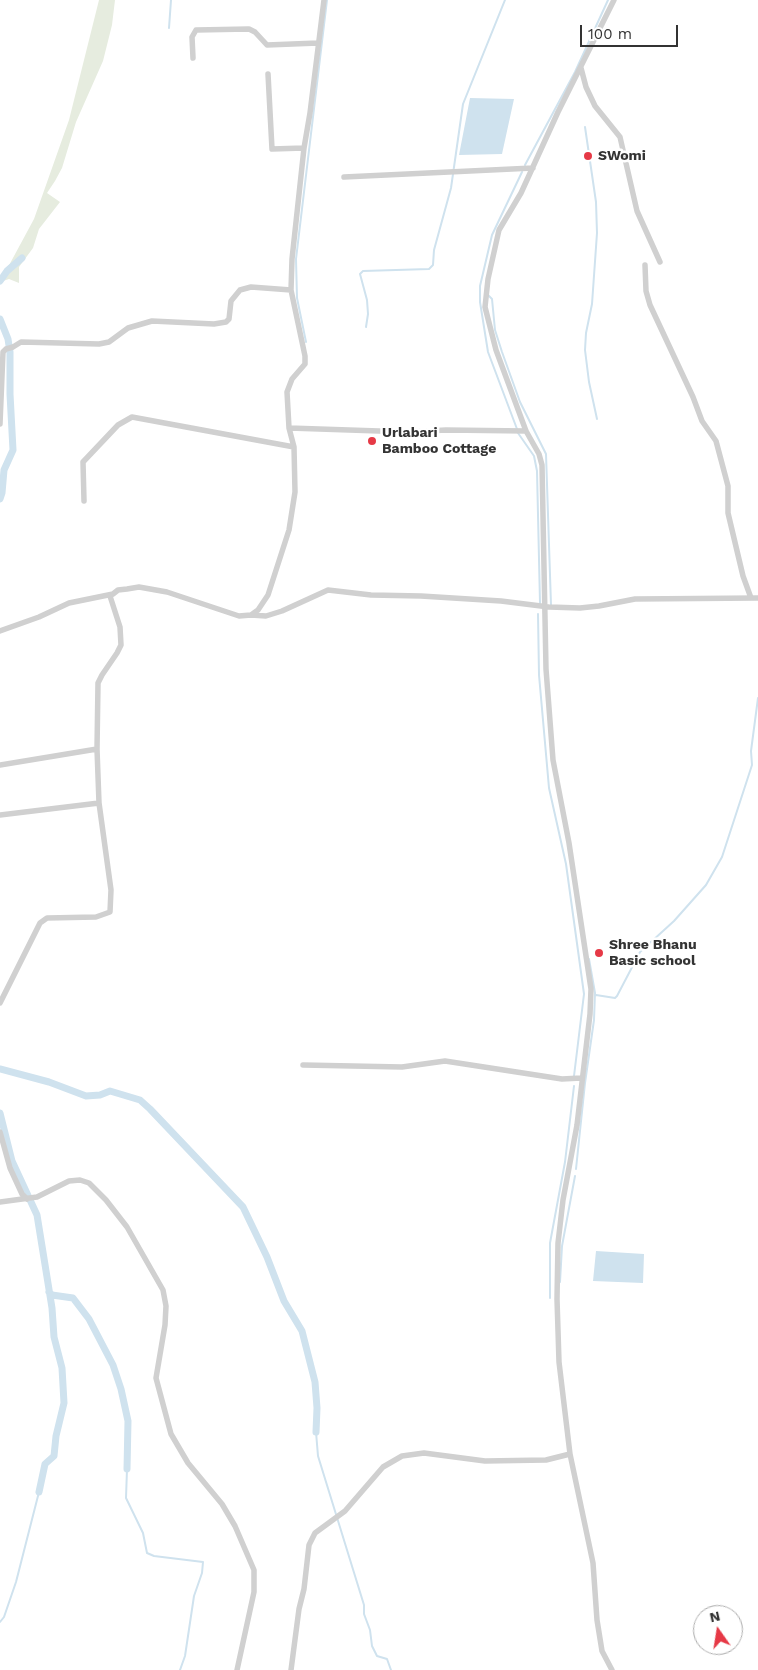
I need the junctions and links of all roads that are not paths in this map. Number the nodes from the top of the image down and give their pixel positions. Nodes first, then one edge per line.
1 (324, 0) edge
2 (614, 0) edge
3 (318, 43) junction
4 (193, 58) dead end
5 (581, 68) junction
6 (268, 74) dead end
7 (304, 148) junction
8 (532, 168) junction
9 (344, 177) dead end
10 (660, 262) dead end
11 (645, 266) dead end
12 (291, 290) junction
13 (0, 424) edge
14 (289, 428) junction
15 (526, 431) junction
16 (294, 447) junction
17 (84, 501) dead end
18 (113, 594) junction
19 (755, 598) edge
20 (544, 606) junction
21 (251, 615) junction
22 (0, 631) edge
23 (97, 749) junction
24 (0, 765) edge
25 (99, 803) junction
26 (0, 815) edge
27 (0, 1003) edge
28 (303, 1065) dead end
29 (581, 1078) junction
30 (0, 1132) edge
31 (22, 1194) junction
32 (27, 1199) junction
33 (17, 1200) junction
34 (0, 1202) edge
35 (570, 1454) junction
36 (237, 1670) edge
37 (291, 1670) edge
38 (612, 1670) edge

1 - 3 street
2 - 5 street
3 - 4 street
3 - 7 street
5 - 8 street
5 - 10 street
6 - 7 street
7 - 12 street
8 - 9 street
8 - 15 street
11 - 19 street
12 - 13 street
12 - 14 street
14 - 15 street
14 - 16 street
15 - 20 street
16 - 17 street
16 - 21 street
18 - 21 street
18 - 22 street
18 - 23 street
19 - 20 street
20 - 21 street
20 - 29 street
23 - 24 street
23 - 25 street
25 - 26 street
25 - 27 street
28 - 29 street
29 - 35 street
30 - 31 street
31 - 32 street
31 - 33 street
32 - 33 street
32 - 36 street
33 - 34 street
35 - 37 street
35 - 38 street

